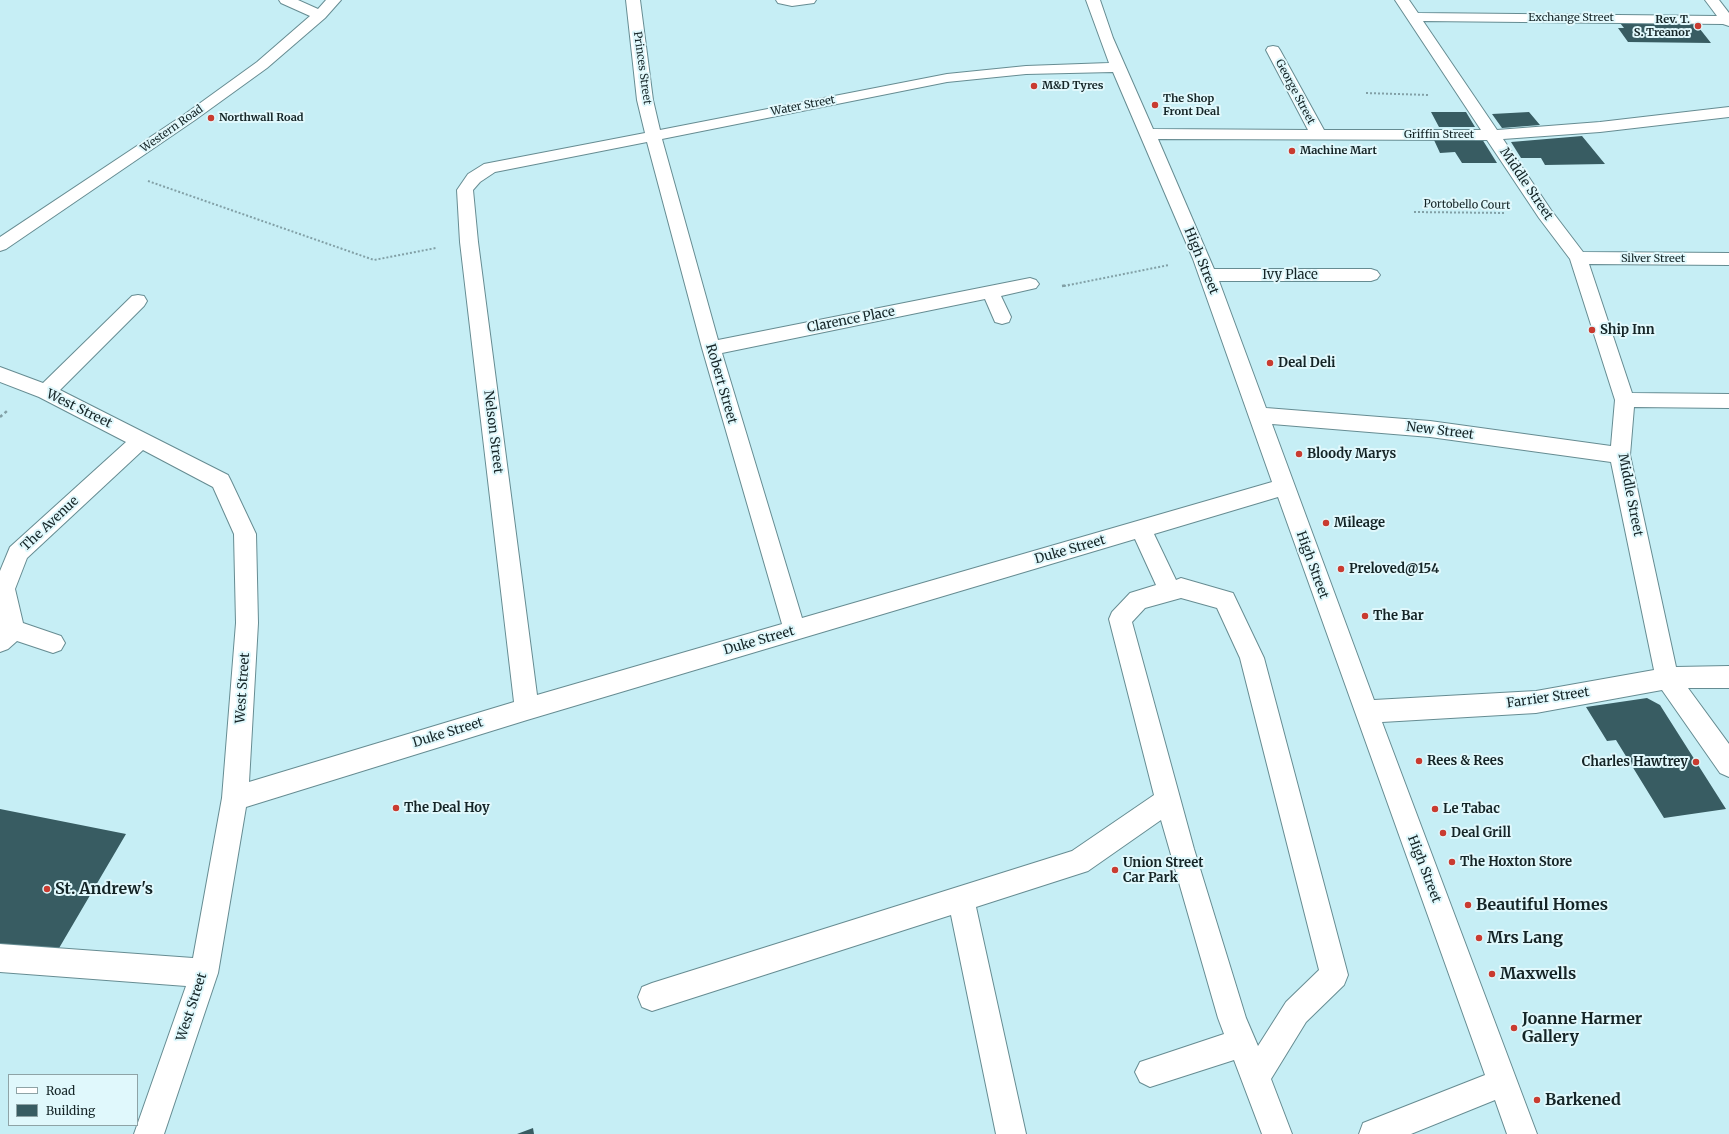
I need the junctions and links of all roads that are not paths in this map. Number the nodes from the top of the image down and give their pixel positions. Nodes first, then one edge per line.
1 (286, 0) edge
2 (334, 0) edge
3 (633, 0) edge
4 (783, 0) edge
5 (809, 0) edge
6 (1093, 0) edge
7 (1402, 0) edge
8 (1712, 0) edge
9 (320, 16) junction
10 (1414, 17) junction
11 (1728, 21) edge
12 (1273, 50) dead end
13 (1120, 67) junction
14 (1729, 112) edge
15 (1148, 134) junction
16 (1318, 134) junction
17 (653, 135) junction
18 (1492, 135) junction
19 (490, 168) joint
20 (0, 245) edge
21 (1578, 258) junction
22 (1729, 259) edge
23 (1205, 267) junction
24 (1371, 274) dead end
25 (1030, 284) road end
26 (991, 293) junction
27 (138, 301) dead end
28 (1002, 317) dead end
29 (711, 348) junction
30 (0, 374) edge
31 (46, 392) junction
32 (1626, 400) junction
33 (1729, 401) edge
34 (1259, 415) junction
35 (141, 440) junction
36 (1620, 455) junction
37 (1283, 487) junction
38 (1141, 529) junction
39 (1170, 591) junction
40 (795, 631) junction
41 (6, 636) edge
42 (53, 643) dead end
43 (1729, 677) edge
44 (1667, 678) junction
45 (526, 709) junction
46 (1366, 712) junction
47 (1729, 765) edge
48 (235, 798) junction
49 (1168, 800) junction
50 (961, 898) junction
51 (0, 958) edge
52 (204, 973) junction
53 (652, 997) dead end
54 (1242, 1043) junction
55 (1150, 1072) dead end
56 (1255, 1077) junction
57 (1504, 1082) junction
58 (149, 1134) edge
59 (1011, 1134) edge
60 (1277, 1134) edge
61 (1374, 1134) edge
62 (1522, 1134) edge

1 - 9 street
2 - 9 street, Western Road
3 - 17 street, Princes Street
4 - 5 street
6 - 13 street, High Street
7 - 10 street, Middle Street
8 - 11 street
9 - 20 street, Western Road
10 - 11 street, Exchange Street
10 - 18 street, Middle Street
12 - 16 street, George Street
13 - 15 street, High Street
13 - 17 street, Water Street
14 - 18 street, Griffin Street
15 - 16 street, Griffin Street
15 - 23 street, High Street
16 - 18 street, Griffin Street
17 - 19 street, Water Street
17 - 29 street, Robert Street
18 - 21 street, Middle Street
19 - 45 street, Nelson Street
21 - 22 street, Silver Street
21 - 32 street, Middle Street
23 - 24 street, Ivy Place
23 - 34 street, High Street
25 - 26 street, Clarence Place
26 - 28 street
26 - 29 street, Clarence Place
27 - 31 street
29 - 40 street, Robert Street
30 - 31 street, West Street
31 - 35 street, West Street
32 - 33 street
32 - 36 street, Middle Street
34 - 36 street, New Street
34 - 37 street, High Street
35 - 41 street, The Avenue
35 - 48 street, West Street
36 - 44 street, Middle Street
37 - 38 street, Duke Street
37 - 46 street, High Street
38 - 39 street
38 - 40 street, Duke Street
39 - 49 street
39 - 56 street
40 - 45 street, Duke Street
41 - 42 street, The Avenue
43 - 44 street, Farrier Street
44 - 46 street, Farrier Street
44 - 47 street, Middle Street
45 - 48 street, Duke Street
46 - 57 street, High Street
48 - 52 street, West Street
49 - 50 street
49 - 54 street
50 - 53 street
50 - 59 street
51 - 52 street
52 - 58 street, West Street
54 - 55 street
54 - 56 street
56 - 60 street
57 - 61 street
57 - 62 street, High Street

